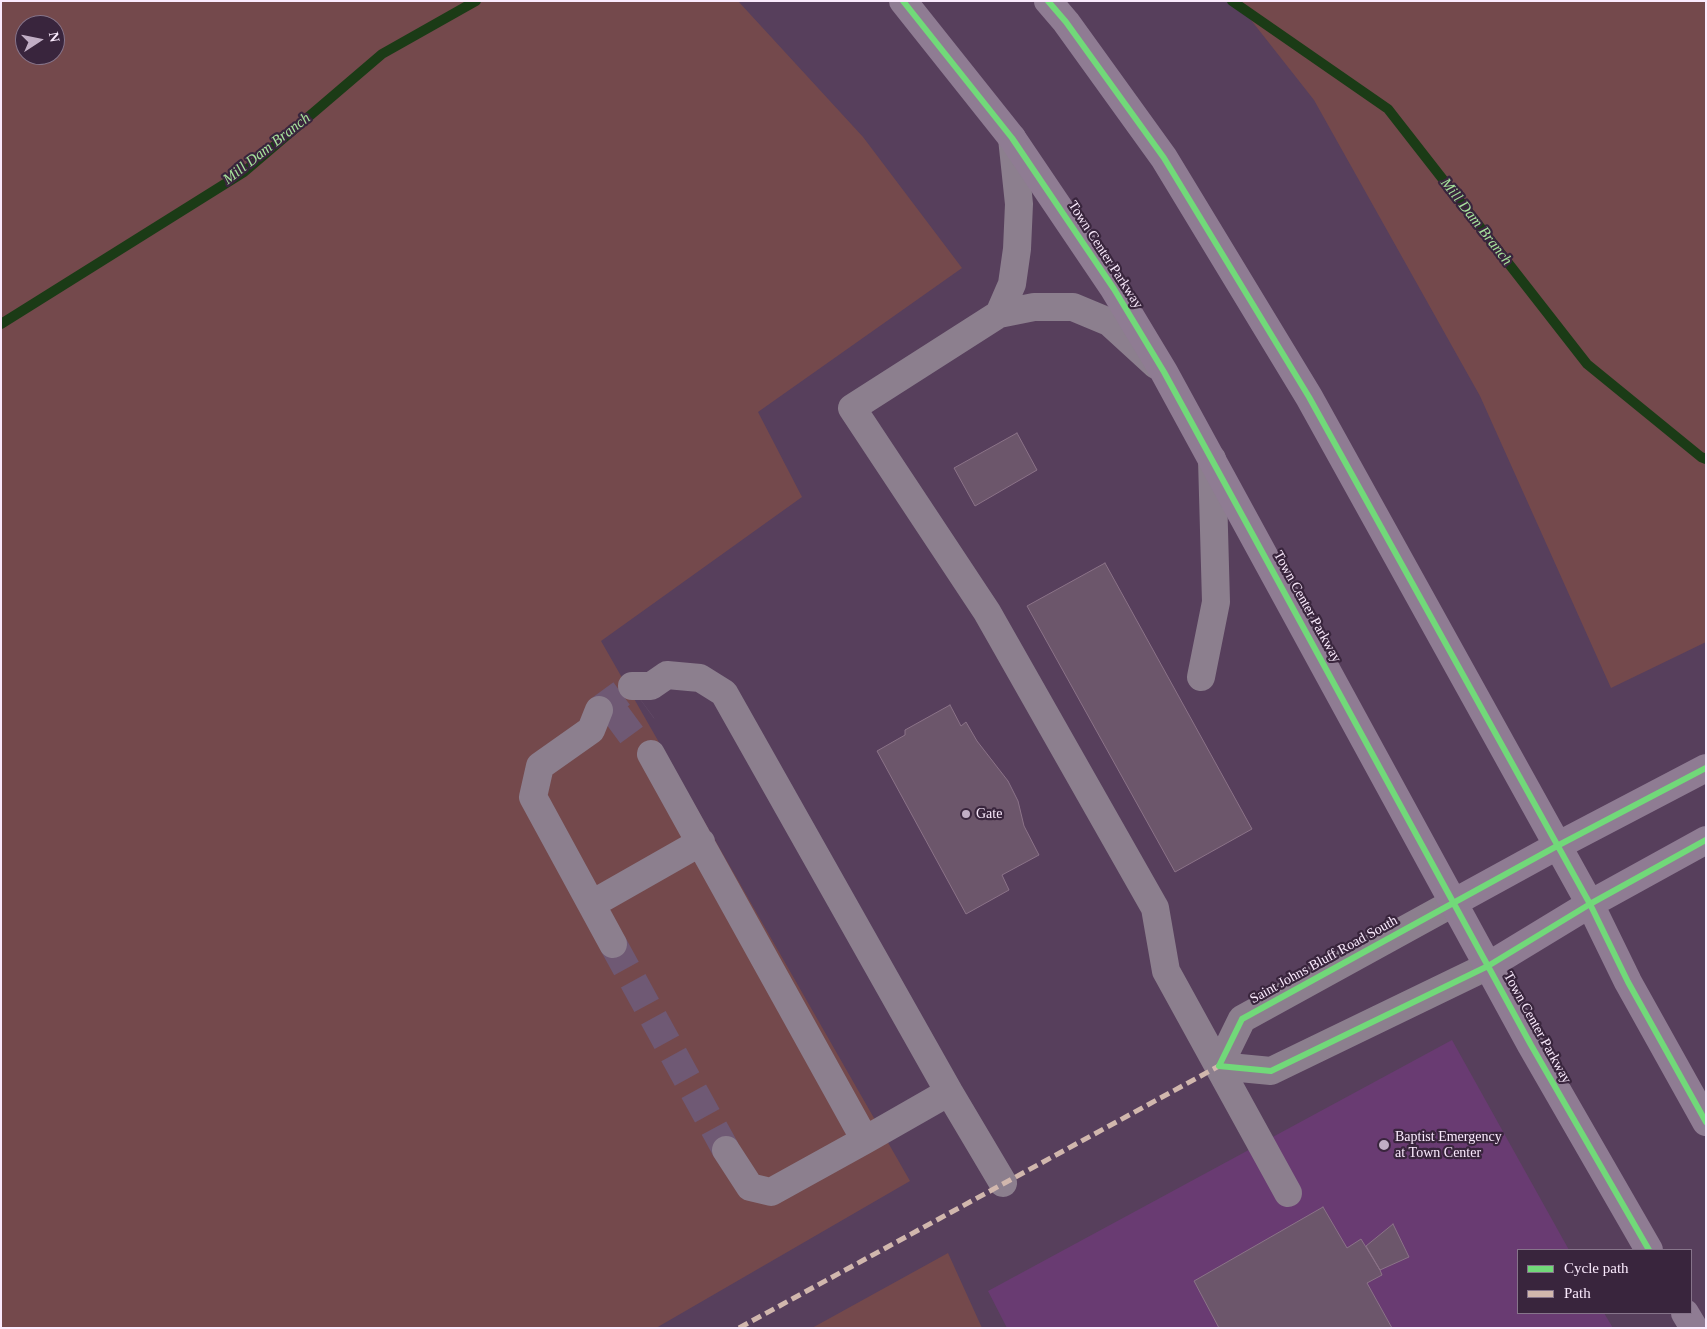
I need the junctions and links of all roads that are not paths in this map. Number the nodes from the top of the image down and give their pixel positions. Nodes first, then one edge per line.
1 (903, 1) edge
2 (1048, 1) edge
3 (1012, 138) junction
4 (999, 314) junction
5 (1164, 372) junction
6 (1212, 459) junction
7 (1201, 677) dead end
8 (643, 693) tunnel mouth
9 (600, 724) tunnel mouth
10 (652, 754) dead end
11 (1706, 768) edge
12 (1706, 840) edge
13 (700, 842) junction
14 (1557, 846) junction
15 (1453, 903) junction
16 (592, 904) junction
17 (1590, 904) junction
18 (613, 944) tunnel mouth
19 (1488, 966) junction
20 (1219, 1066) junction
21 (948, 1092) junction
22 (1706, 1122) edge
23 (866, 1140) junction
24 (726, 1150) tunnel mouth
25 (1003, 1183) dead end
26 (1288, 1193) dead end
27 (1648, 1249) edge
28 (1686, 1314) edge
29 (1694, 1328) edge

1 - 3 main road, Town Center Parkway
2 - 14 main road
3 - 4 street
3 - 5 main road, Town Center Parkway
4 - 5 street
4 - 20 street
5 - 6 main road, Town Center Parkway
6 - 7 street
6 - 15 main road, Town Center Parkway
8 - 21 street
9 - 16 street
10 - 13 street
11 - 14 main road, Saint Johns Bluff Road South
12 - 17 main road
13 - 16 street
13 - 23 street
14 - 15 main road, Saint Johns Bluff Road South
14 - 17 main road
15 - 19 main road, Town Center Parkway
15 - 20 street, Saint Johns Bluff Road South
16 - 18 street
17 - 19 main road
17 - 22 main road
19 - 20 street
19 - 27 main road, Town Center Parkway
20 - 26 street
21 - 23 street
21 - 25 street
23 - 24 street
28 - 29 main road

